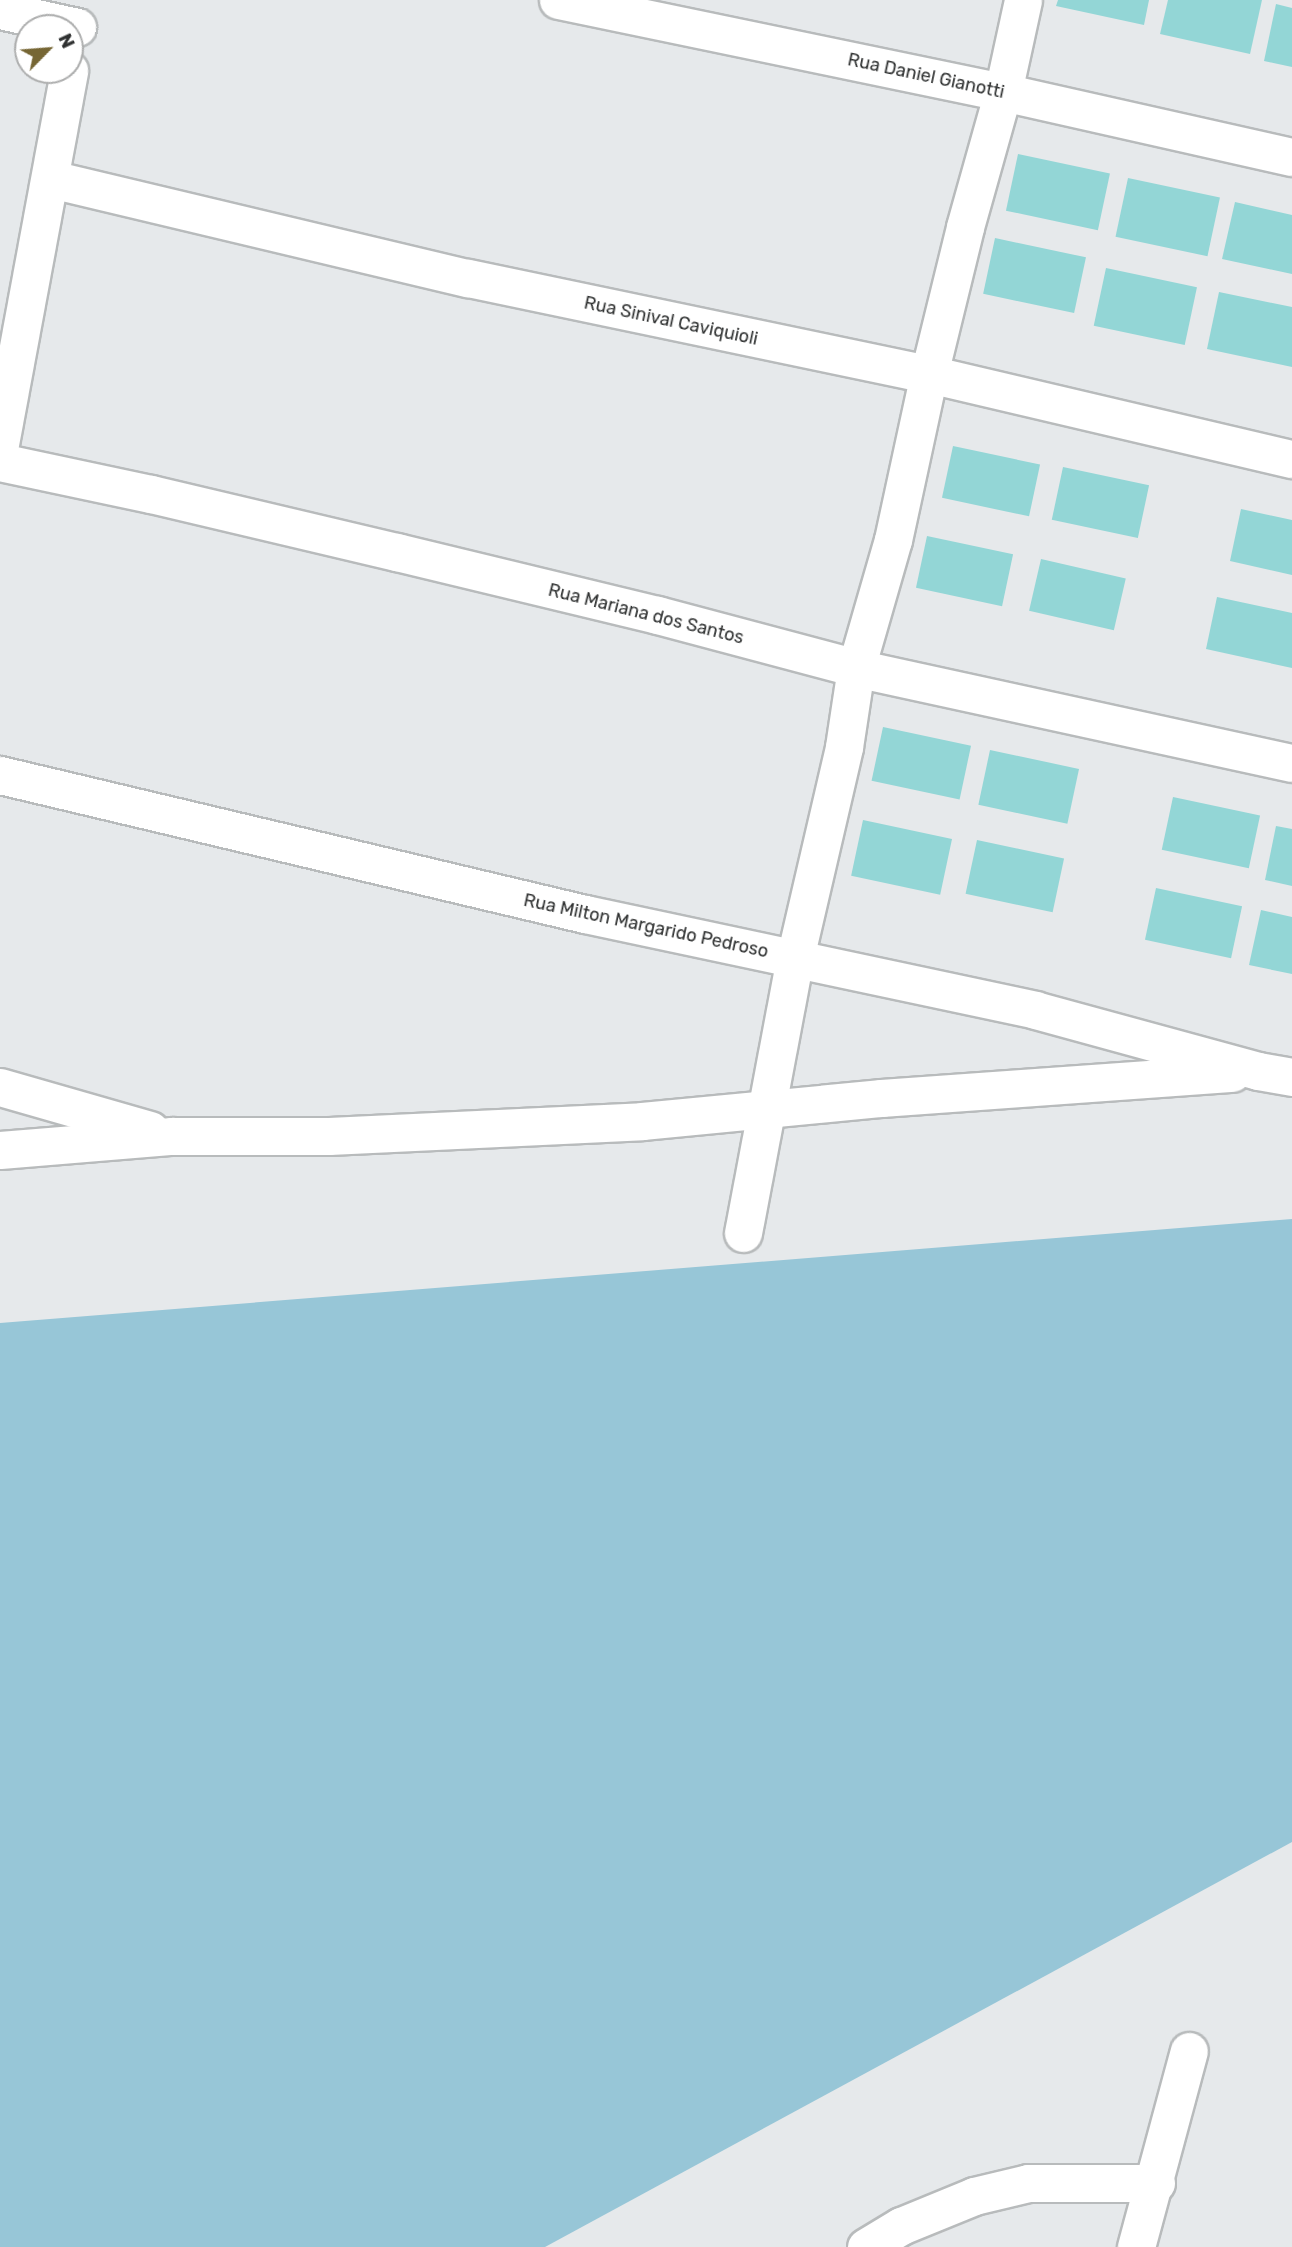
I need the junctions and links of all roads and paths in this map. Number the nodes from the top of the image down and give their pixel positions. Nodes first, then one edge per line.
1 (558, 0) edge
2 (1023, 0) edge
3 (0, 10) edge
4 (80, 14) edge
5 (67, 84) edge
6 (1003, 92) junction
7 (1292, 157) edge
8 (51, 178) junction
9 (929, 374) junction
10 (0, 444) edge
11 (1292, 459) edge
12 (0, 462) edge
13 (856, 668) junction
14 (1292, 763) edge
15 (0, 775) edge
16 (795, 958) junction
17 (1275, 1074) edge
18 (0, 1087) edge
19 (768, 1110) junction
20 (172, 1136) junction
21 (0, 1150) edge
22 (743, 1233) dead end
23 (1189, 2052) dead end
24 (1156, 2183) junction
25 (866, 2247) edge
26 (1136, 2247) edge

1 - 6 street, Rua Daniel Gianotti
2 - 6 street
3 - 4 street
5 - 8 street
6 - 7 street, Rua Daniel Gianotti
6 - 9 street
8 - 9 street, Rua Sinival Caviquioli
8 - 10 street
9 - 11 street, Rua Sinival Caviquioli
9 - 13 street
12 - 13 street, Rua Mariana dos Santos
13 - 14 street, Rua Mariana dos Santos
13 - 16 street
15 - 16 street, Rua Milton Margarido Pedroso
16 - 17 street, Rua Milton Margarido Pedroso
16 - 19 street
17 - 19 street
18 - 20 street
19 - 20 street
19 - 22 street
20 - 21 street
23 - 24 street
24 - 25 street
24 - 26 street

